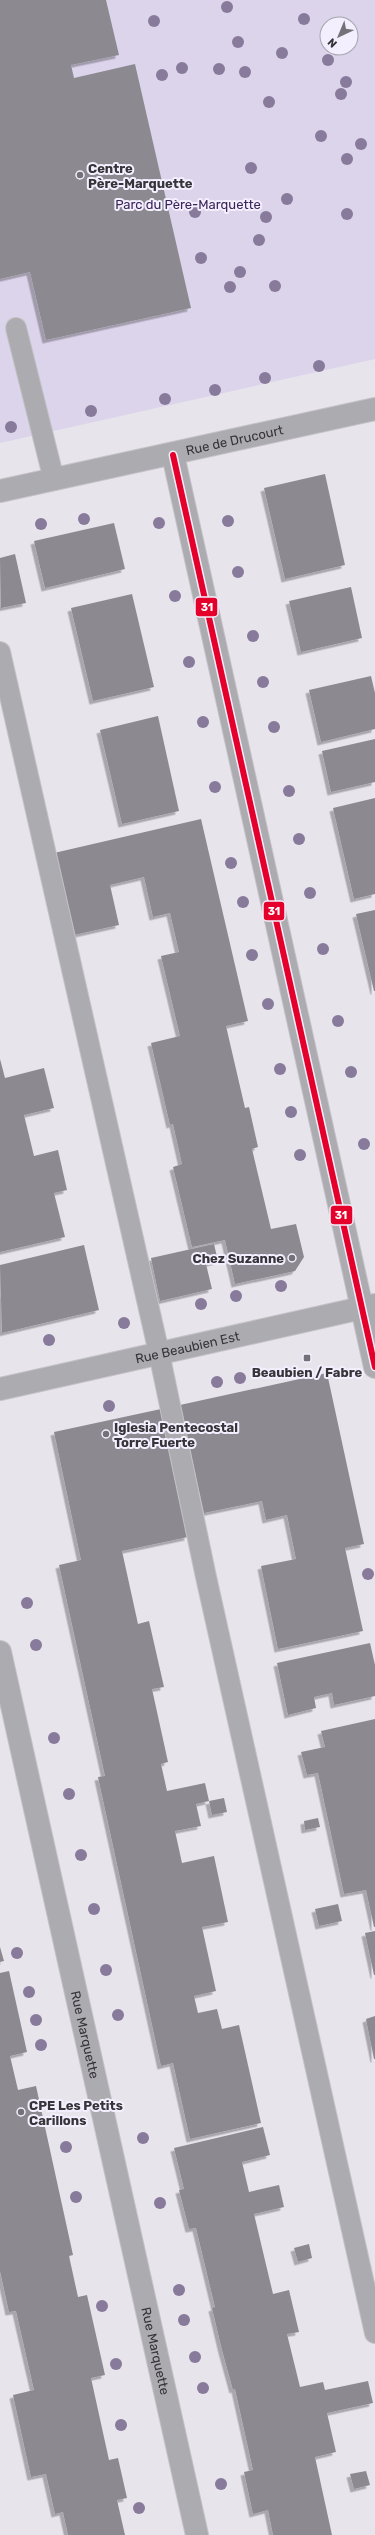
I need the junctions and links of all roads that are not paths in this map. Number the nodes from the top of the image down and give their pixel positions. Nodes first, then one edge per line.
1 (16, 328) dead end
2 (375, 409) edge
3 (173, 455) junction
4 (54, 480) junction
5 (0, 491) edge
6 (0, 652) edge
7 (369, 1307) edge
8 (159, 1353) junction
9 (375, 1367) edge
10 (0, 1389) edge
11 (0, 1652) edge
12 (375, 2333) edge
13 (197, 2535) edge

1 - 4 lane
2 - 3 street, Rue de Drucourt
3 - 4 street, Rue de Drucourt
3 - 7 street
4 - 5 street, Rue de Drucourt
6 - 8 lane
7 - 8 street, Rue Beaubien Est
7 - 9 street
8 - 10 street, Rue Beaubien Est
8 - 12 lane
11 - 13 street, Rue Marquette

